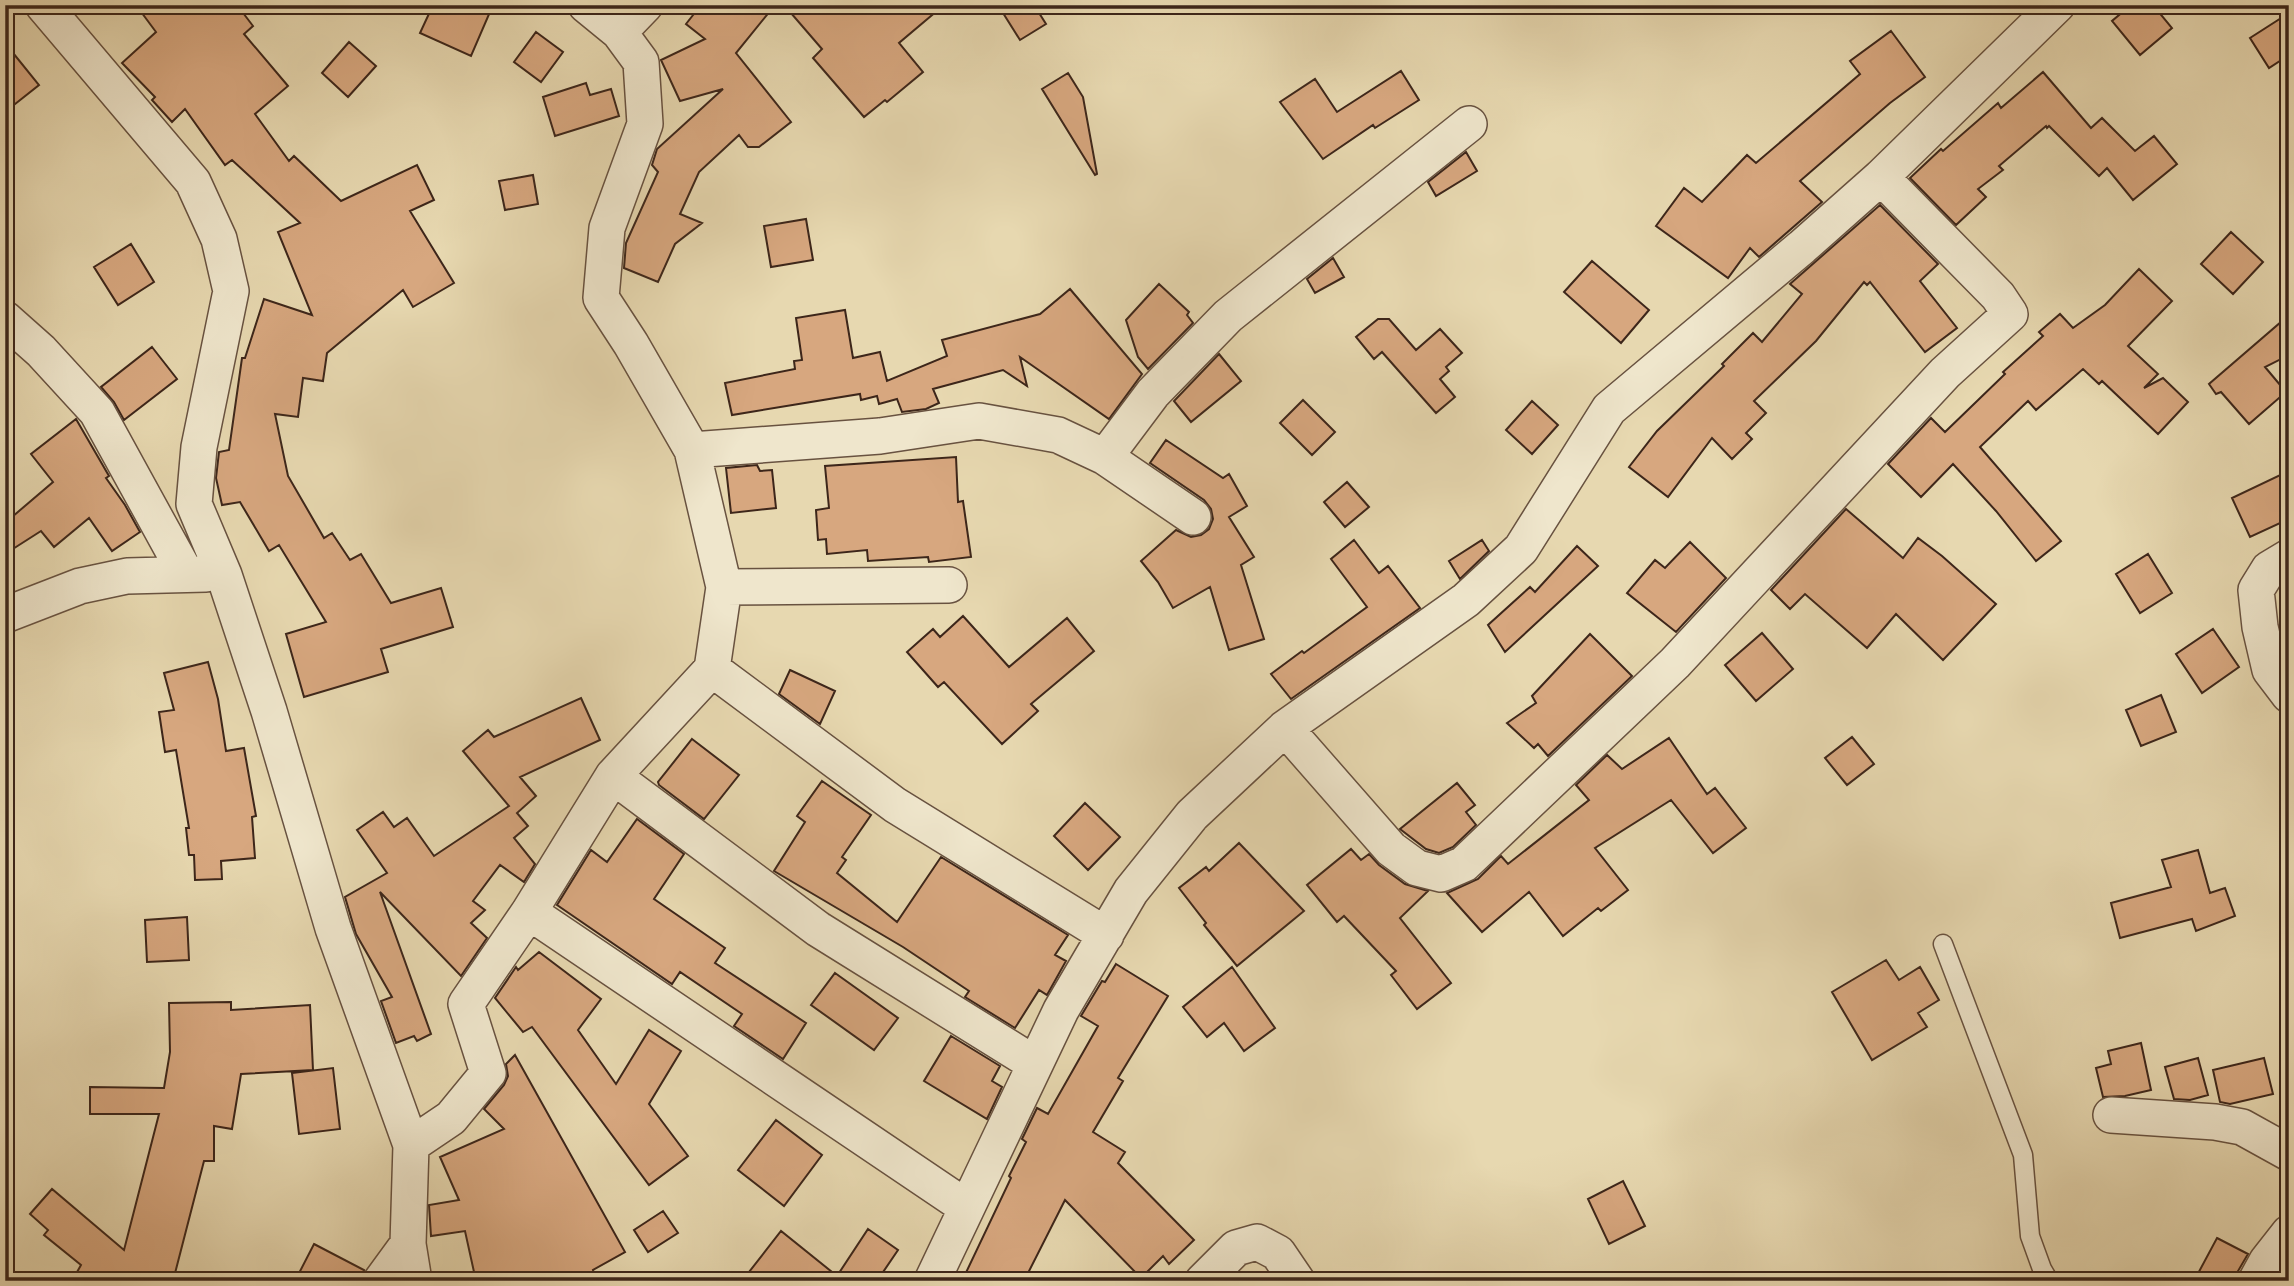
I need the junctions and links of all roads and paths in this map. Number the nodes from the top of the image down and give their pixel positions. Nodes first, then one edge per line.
1 (43, 5) edge
2 (586, 5) edge
3 (645, 5) edge
4 (2057, 5) edge
5 (619, 32) junction
6 (1469, 124) dead end
7 (1881, 177) junction
8 (5, 319) edge
9 (692, 450) junction
10 (1105, 457) junction
11 (1193, 517) dead end
12 (2289, 557) edge
13 (186, 574) junction
14 (224, 575) junction
15 (949, 585) dead end
16 (723, 587) junction
17 (5, 615) edge
18 (712, 669) junction
19 (2289, 695) edge
20 (1285, 728) junction
21 (614, 776) junction
22 (529, 912) junction
23 (1106, 935) junction
24 (1943, 944) dead end
25 (1035, 1064) junction
26 (2111, 1115) dead end
27 (411, 1145) junction
28 (2289, 1153) edge
29 (967, 1207) junction
30 (2289, 1233) edge
31 (408, 1244) junction
32 (381, 1281) edge
33 (414, 1281) edge
34 (932, 1281) edge
35 (1203, 1281) edge
36 (1297, 1281) edge
37 (2049, 1281) edge
38 (2256, 1281) edge

1 - 14 street
2 - 5 street
3 - 5 street
4 - 7 street
5 - 9 street
6 - 10 street
7 - 20 street
7 - 20 street
8 - 13 street
9 - 10 street
9 - 16 street
10 - 11 street
12 - 19 street
13 - 14 street
13 - 17 street
14 - 27 street
15 - 16 street
16 - 18 street
18 - 21 street
18 - 23 street
20 - 23 street
21 - 22 street
21 - 25 street
22 - 27 street
22 - 29 street
23 - 25 street
24 - 37 lane
25 - 29 street
26 - 28 street
27 - 31 street
29 - 34 street
30 - 38 street
31 - 32 street
31 - 33 street
35 - 36 street

